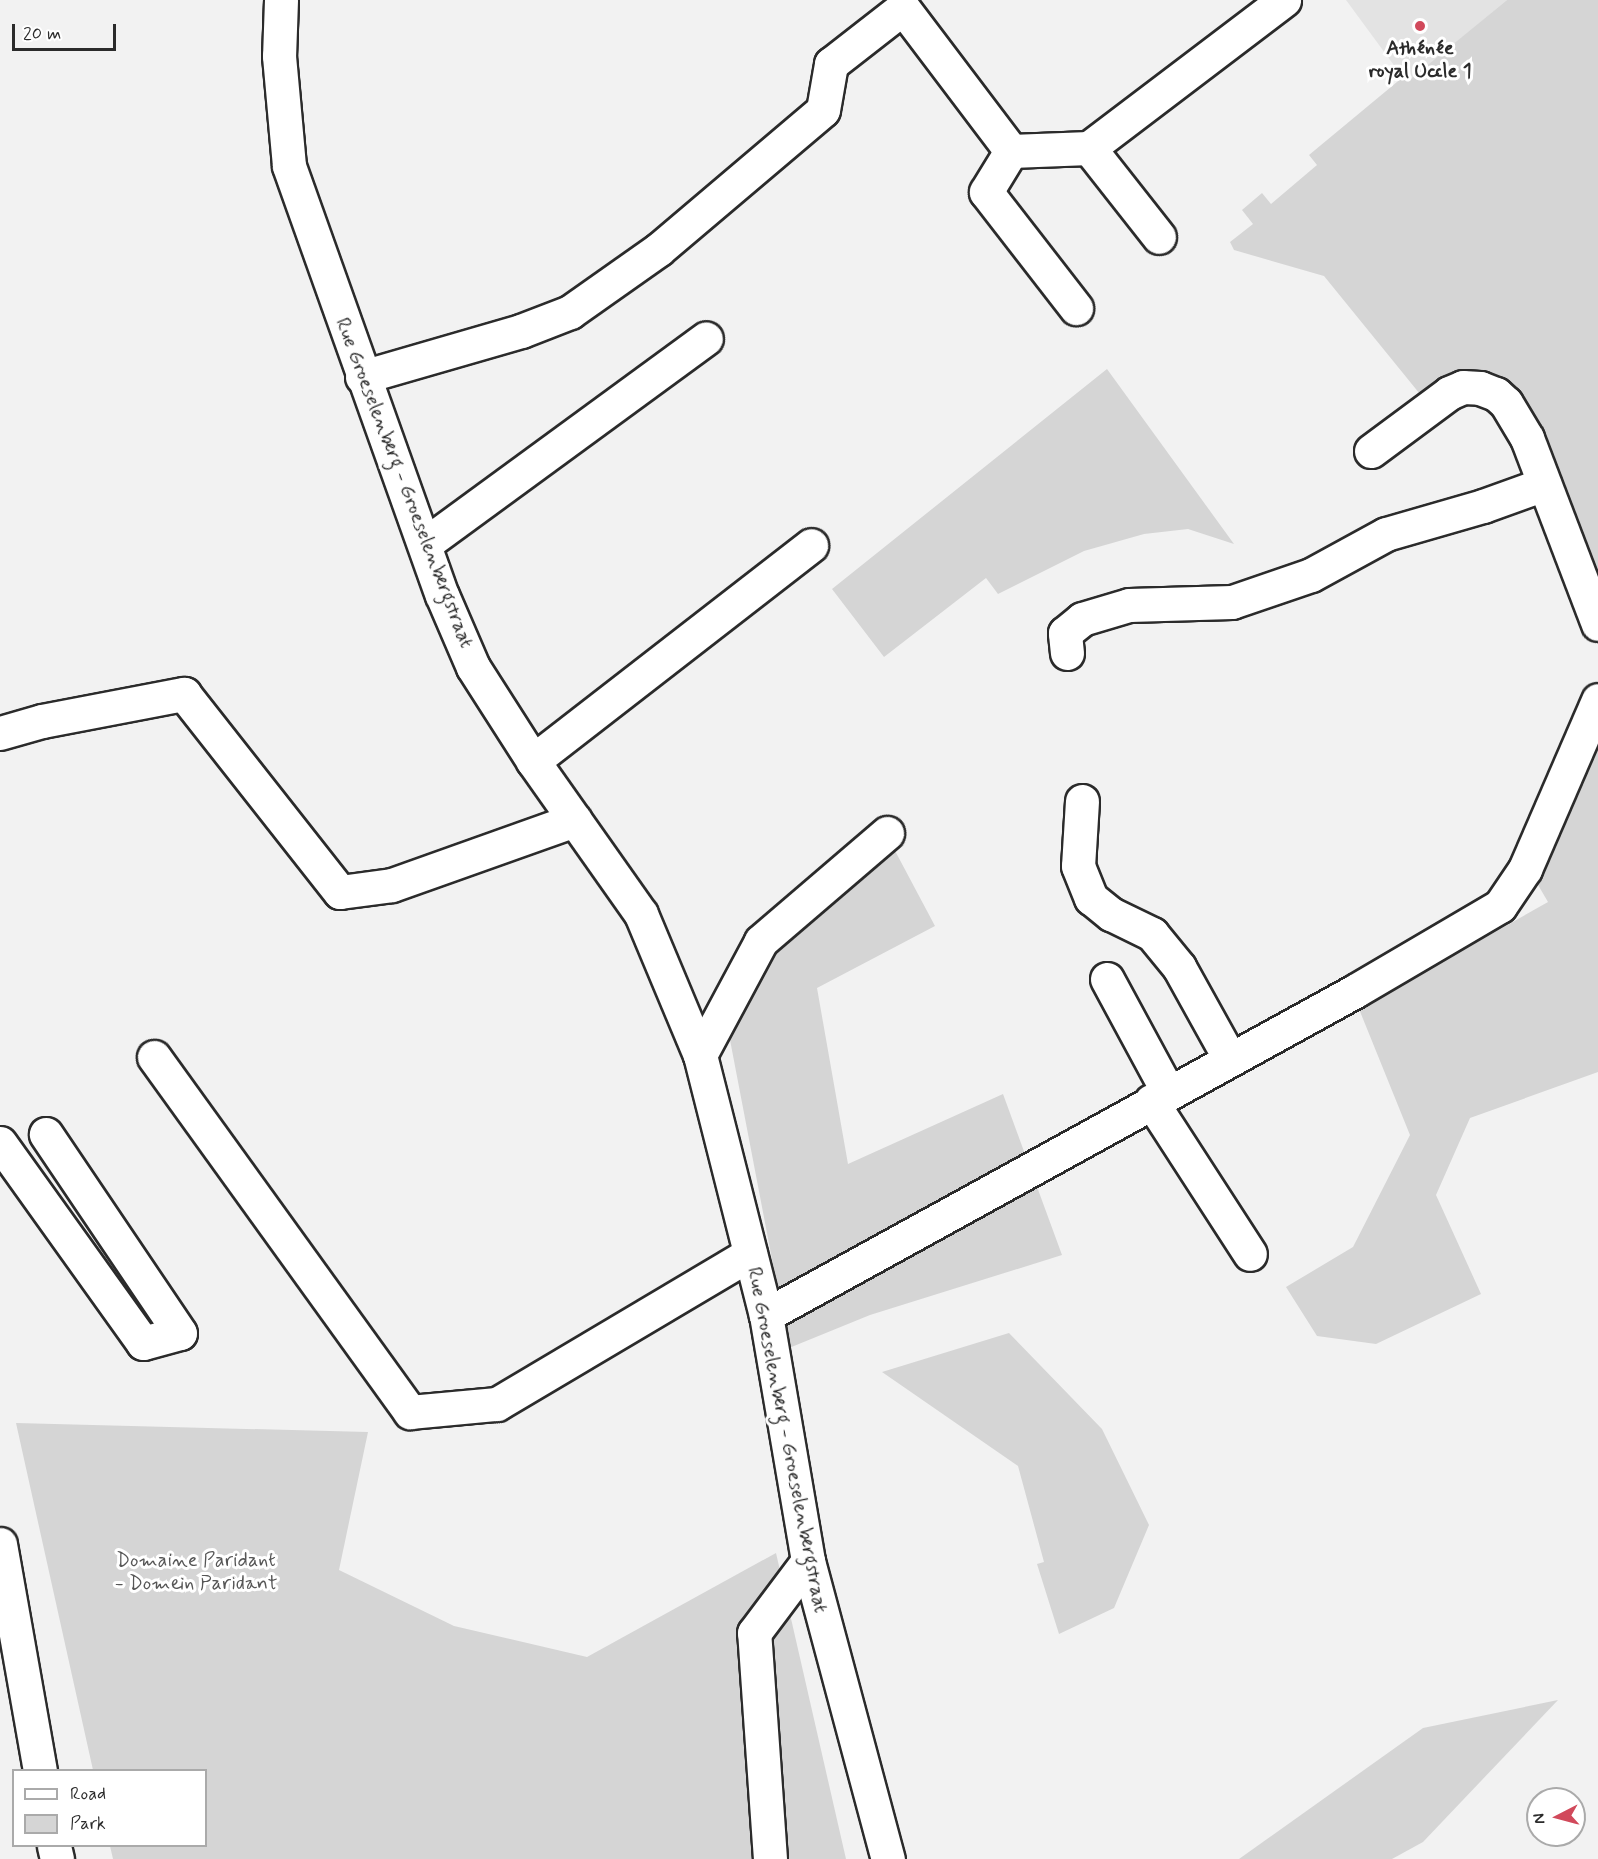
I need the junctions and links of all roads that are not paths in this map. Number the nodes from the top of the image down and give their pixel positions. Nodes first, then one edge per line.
1 (281, 0) edge
2 (1284, 0) edge
3 (900, 4) edge
4 (1089, 148) junction
5 (1011, 151) junction
6 (1159, 237) dead end
7 (1076, 308) dead end
8 (706, 338) dead end
9 (362, 377) junction
10 (1371, 451) dead end
11 (1544, 484) junction
12 (424, 544) junction
13 (812, 545) dead end
14 (1598, 624) edge
15 (1067, 653) dead end
16 (1598, 700) edge
17 (0, 733) edge
18 (533, 761) junction
19 (1082, 801) dead end
20 (575, 820) junction
21 (887, 833) dead end
22 (1107, 979) dead end
23 (700, 1055) junction
24 (154, 1057) dead end
25 (1230, 1059) junction
26 (1160, 1097) junction
27 (46, 1134) dead end
28 (0, 1143) edge
29 (750, 1254) junction
30 (1250, 1254) dead end
31 (766, 1315) junction
32 (0, 1544) edge
33 (808, 1561) junction
34 (40, 1769) edge
35 (770, 1859) edge
36 (888, 1859) edge

1 - 9 street, Rue Groeselenberg - Groeselenbergstraat
2 - 4 street
3 - 5 street
3 - 9 street
4 - 5 street
4 - 6 street
5 - 7 street
8 - 12 street
9 - 12 street, Rue Groeselenberg - Groeselenbergstraat
10 - 11 street
11 - 14 street
11 - 15 street
12 - 18 street, Rue Groeselenberg - Groeselenbergstraat
13 - 18 street
16 - 25 street
17 - 20 street
18 - 20 street, Rue Groeselenberg - Groeselenbergstraat
19 - 25 street
20 - 23 street, Rue Groeselenberg - Groeselenbergstraat
21 - 23 street
22 - 26 street
23 - 29 street, Rue Groeselenberg - Groeselenbergstraat
24 - 29 street
25 - 26 street
26 - 30 street
26 - 31 street
27 - 28 street
29 - 31 street, Rue Groeselenberg - Groeselenbergstraat
31 - 33 street, Rue Groeselenberg - Groeselenbergstraat
32 - 34 street
33 - 35 street
33 - 36 street, Rue Groeselenberg - Groeselenbergstraat

